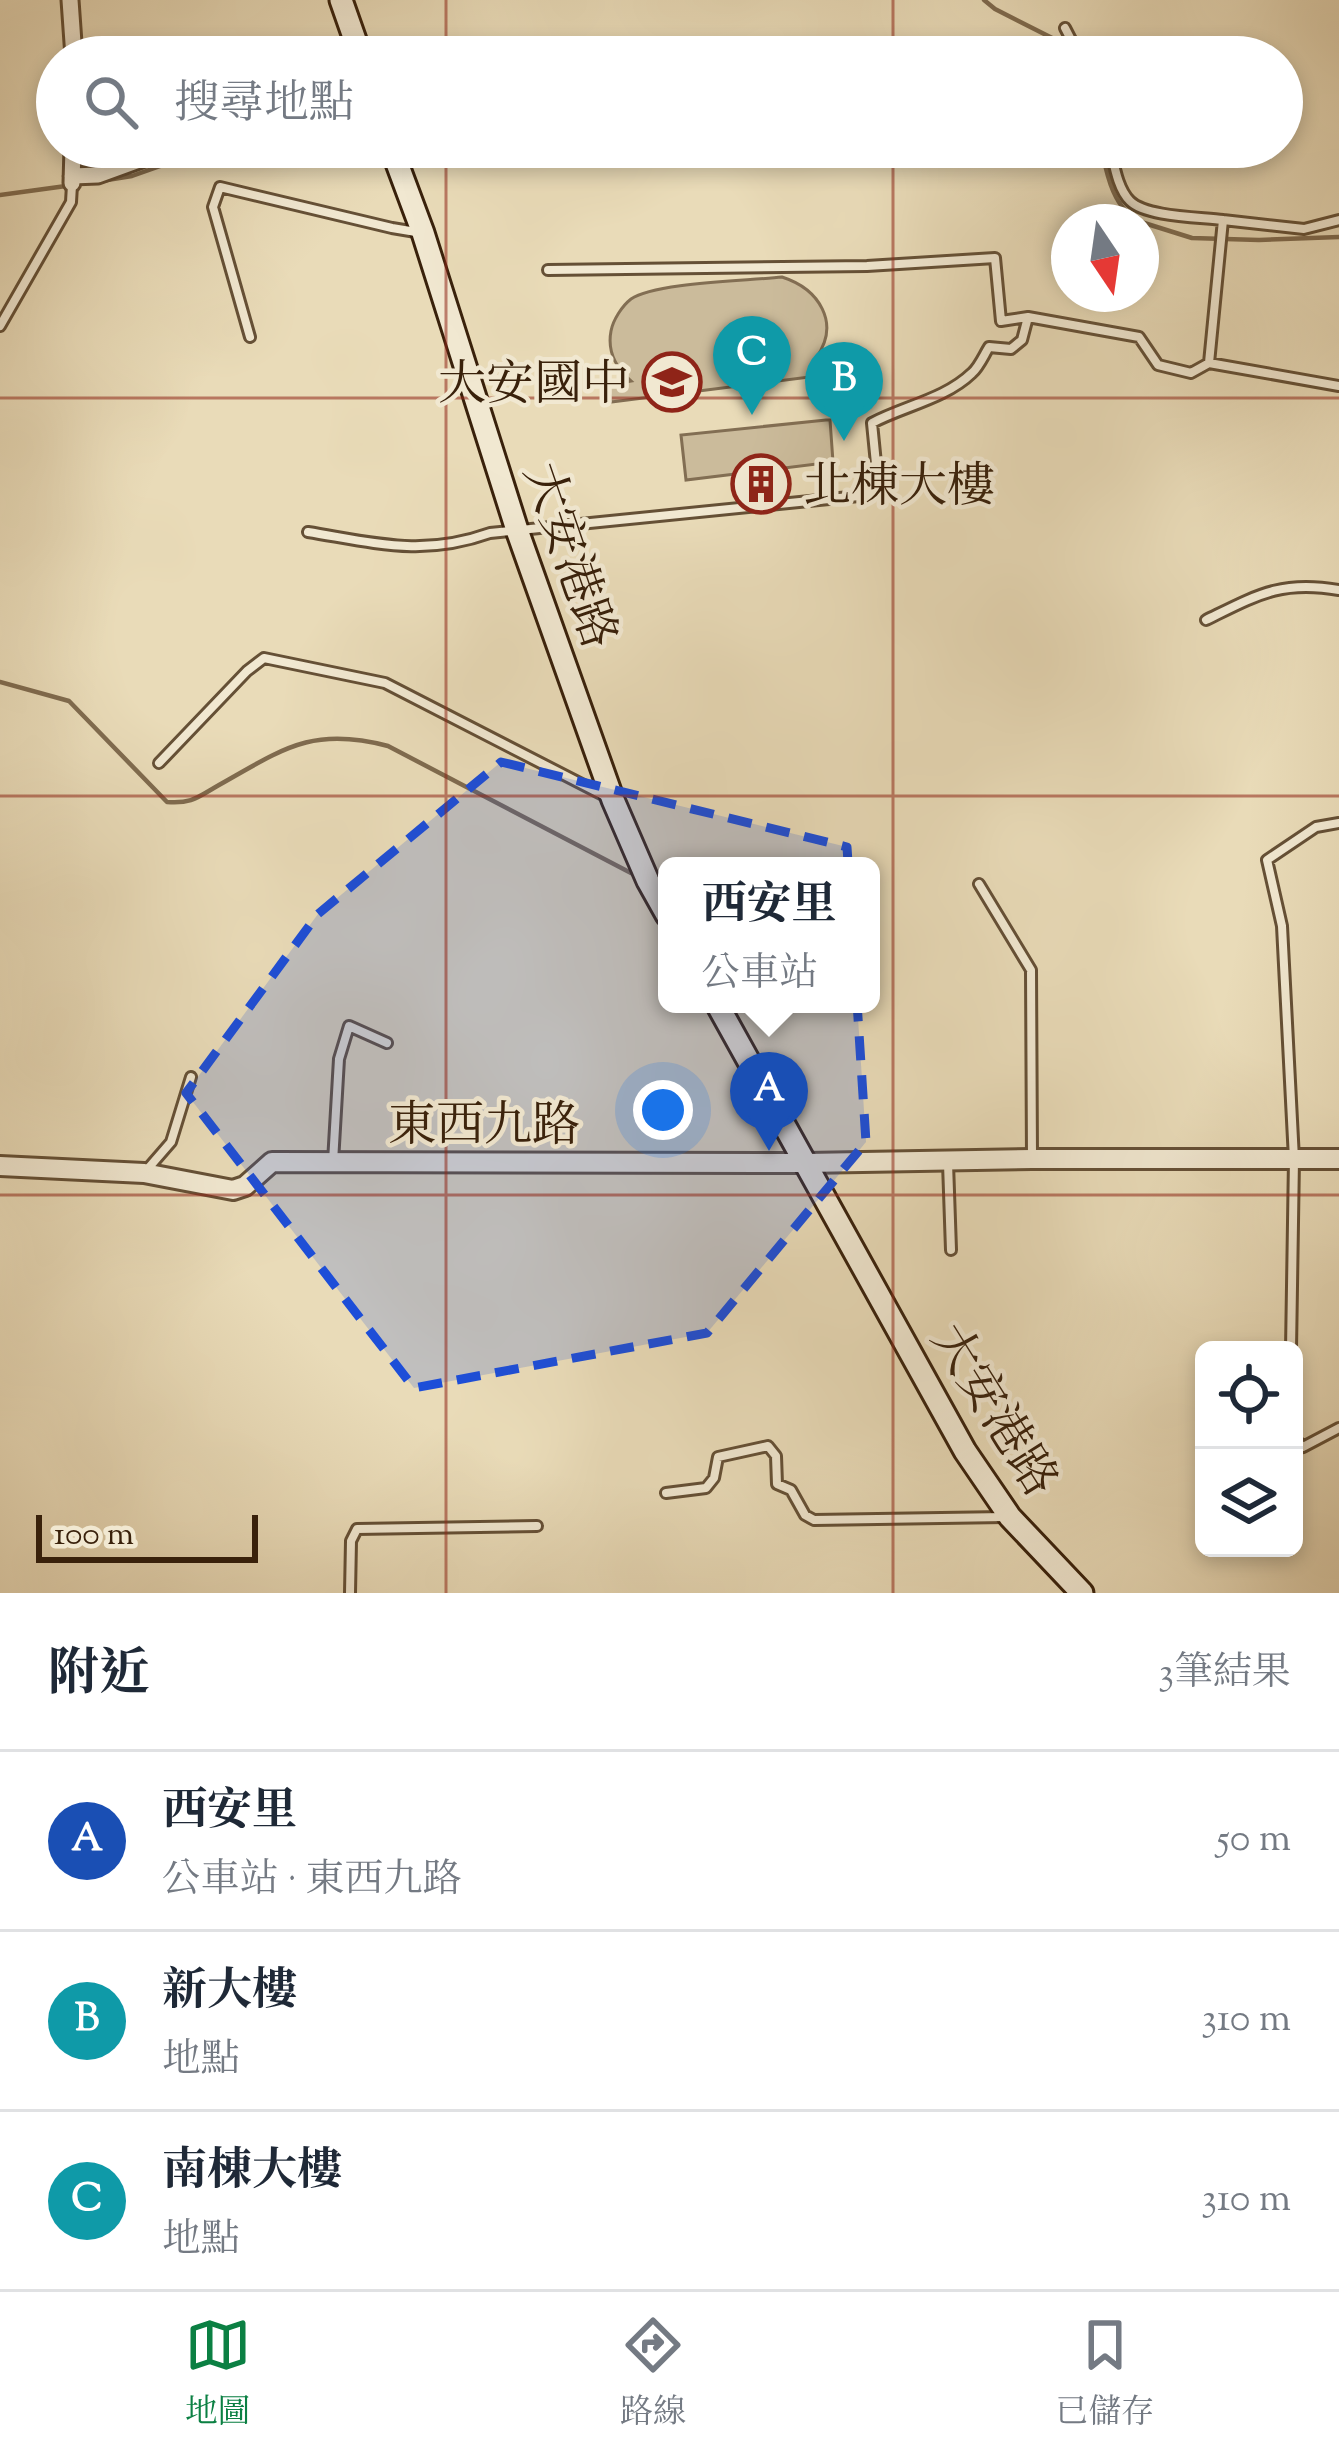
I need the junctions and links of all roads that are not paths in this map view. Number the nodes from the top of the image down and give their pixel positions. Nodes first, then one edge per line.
1 (70, 0) edge
2 (340, 0) edge
3 (1065, 28) dead end
4 (73, 36) edge
5 (353, 36) edge
6 (1069, 36) edge
7 (72, 168) edge
8 (117, 168) edge
9 (400, 168) edge
10 (1115, 168) edge
11 (71, 188) junction
12 (1339, 220) edge
13 (1223, 223) junction
14 (424, 232) junction
15 (548, 270) dead end
16 (1028, 317) junction
17 (0, 326) edge
18 (250, 338) dead end
19 (1209, 363) junction
20 (1339, 386) edge
21 (518, 530) junction
22 (308, 532) dead end
23 (1339, 590) edge
24 (1206, 620) dead end
25 (159, 764) dead end
26 (614, 800) junction
27 (1339, 823) edge
28 (979, 884) dead end
29 (658, 899) edge
30 (722, 1013) edge
31 (387, 1043) dead end
32 (191, 1077) dead end
33 (1032, 1159) junction
34 (1294, 1159) junction
35 (1339, 1159) edge
36 (948, 1161) junction
37 (334, 1162) junction
38 (806, 1163) junction
39 (0, 1166) edge
40 (144, 1173) junction
41 (951, 1250) dead end
42 (1292, 1341) edge
43 (1339, 1428) edge
44 (1303, 1446) edge
45 (666, 1493) dead end
46 (1010, 1517) junction
47 (537, 1526) dead end
48 (350, 1593) edge
49 (1082, 1593) edge

1 - 4 street
2 - 5 main road
3 - 6 lane
7 - 11 street
8 - 11 street
9 - 14 main road, 大安港路
10 - 13 lane
11 - 17 lane
12 - 13 lane
13 - 19 lane
14 - 18 lane
14 - 21 main road, 大安港路
15 - 16 lane
16 - 19 lane
16 - 21 lane
19 - 20 lane
21 - 22 lane
21 - 26 main road, 大安港路
23 - 24 lane
25 - 26 lane
26 - 29 main road, 大安港路
27 - 34 lane
28 - 33 lane
30 - 38 main road, 大安港路
31 - 37 lane
32 - 40 lane
33 - 34 street, 東西九路
33 - 36 street, 東西九路
34 - 35 street, 東西九路
34 - 42 lane
36 - 38 street, 東西九路
36 - 41 lane
37 - 38 street, 東西九路
37 - 40 street, 東西九路
38 - 46 main road, 大安港路
39 - 40 street, 東西九路
43 - 44 lane
45 - 46 lane
46 - 49 main road, 大安港路
47 - 48 lane

